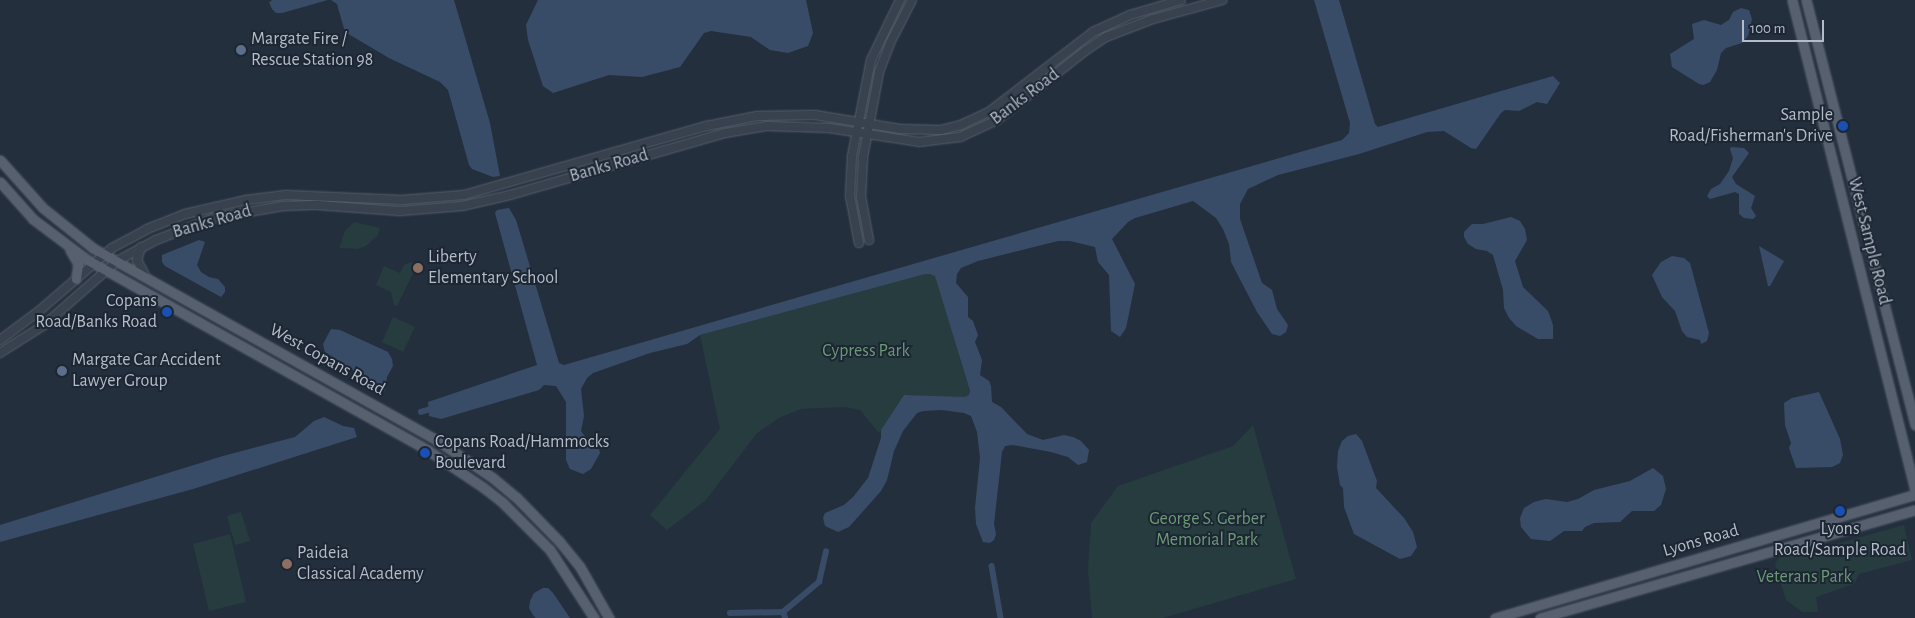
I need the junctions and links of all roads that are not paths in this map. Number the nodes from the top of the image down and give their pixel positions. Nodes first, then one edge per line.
1 (900, 0) edge
2 (912, 0) edge
3 (1181, 0) edge
4 (1222, 0) edge
5 (1792, 0) edge
6 (1806, 0) edge
7 (858, 122) junction
8 (870, 124) junction
9 (857, 132) junction
10 (868, 134) junction
11 (0, 160) edge
12 (0, 182) edge
13 (870, 240) dead end
14 (859, 243) dead end
15 (69, 247) junction
16 (141, 247) junction
17 (104, 254) junction
18 (116, 262) junction
19 (94, 264) junction
20 (106, 271) junction
21 (76, 279) junction
22 (147, 279) junction
23 (0, 340) edge
24 (0, 353) edge
25 (1915, 425) edge
26 (1915, 490) edge
27 (1915, 494) edge
28 (1915, 510) edge
29 (594, 618) edge
30 (609, 618) edge
31 (1495, 618) edge
32 (1540, 618) edge

1 - 7 street
2 - 8 street
3 - 8 street, Banks Road
4 - 10 street, Banks Road
5 - 26 main road, West Sample Road
6 - 25 main road, West Sample Road
7 - 8 street, Banks Road
7 - 9 street
7 - 17 street, Banks Road
8 - 10 street
9 - 10 street, Banks Road
9 - 14 street
9 - 16 street, Banks Road
10 - 13 street
11 - 17 main road, West Copans Road
12 - 15 main road, West Copans Road
15 - 19 main road, West Copans Road
15 - 21 main road
16 - 18 street, Banks Road
16 - 22 street
17 - 18 main road, West Copans Road
17 - 19 street, Banks Road
18 - 20 street, Banks Road
18 - 22 main road, West Copans Road
19 - 20 main road, West Copans Road
19 - 21 street, Banks Road
20 - 24 street, Banks Road
20 - 29 main road, West Copans Road
21 - 23 street, Banks Road
22 - 30 main road, West Copans Road
27 - 31 main road, Lyons Road
28 - 32 main road, Lyons Road

